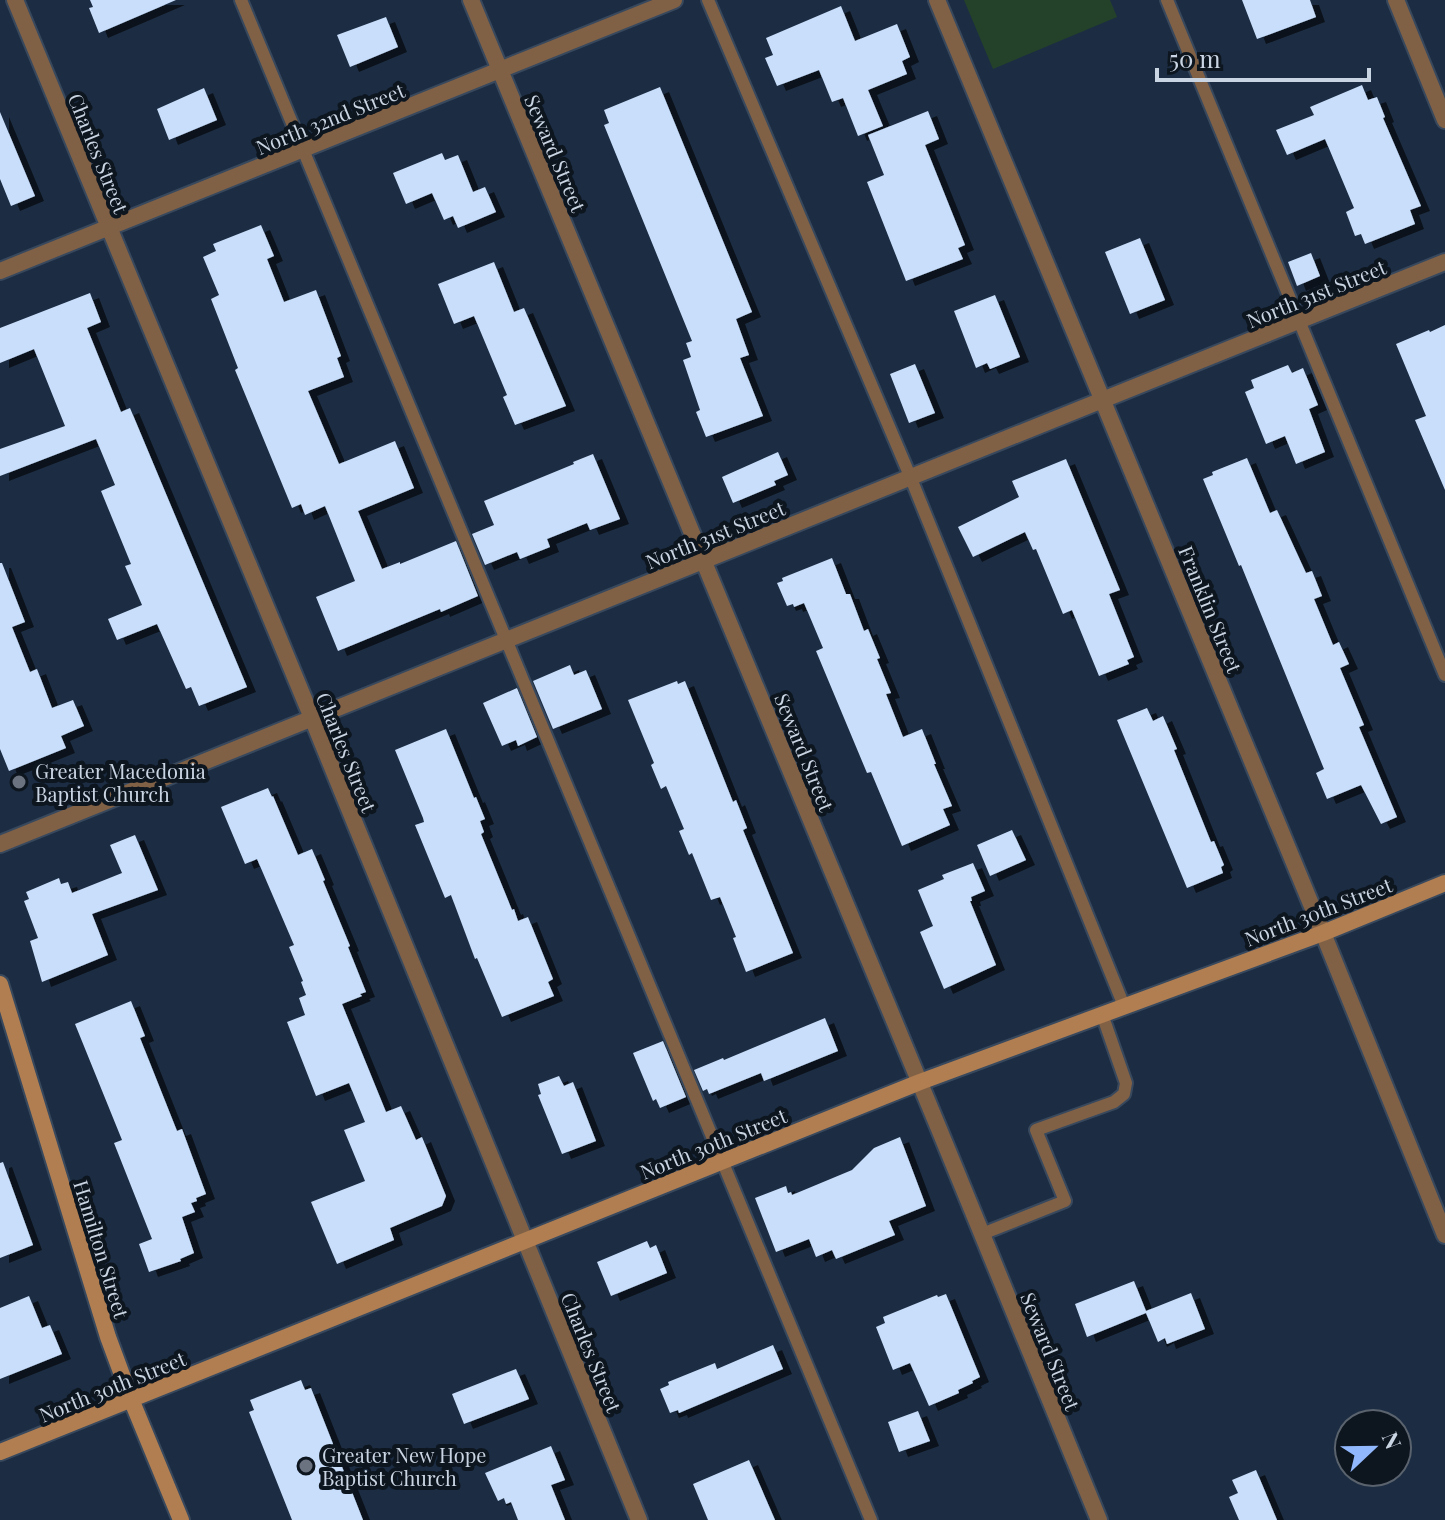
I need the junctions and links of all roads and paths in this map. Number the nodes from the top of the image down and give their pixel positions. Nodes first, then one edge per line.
1 (15, 0) edge
2 (241, 0) edge
3 (471, 0) edge
4 (674, 0) edge
5 (708, 0) edge
6 (937, 0) edge
7 (1167, 0) edge
8 (1396, 0) edge
9 (500, 70) junction
10 (1445, 120) edge
11 (302, 150) junction
12 (108, 229) junction
13 (1445, 262) edge
14 (0, 271) edge
15 (1300, 321) junction
16 (1103, 400) junction
17 (910, 476) junction
18 (703, 559) junction
19 (506, 641) junction
20 (1445, 675) edge
21 (312, 718) junction
22 (0, 844) edge
23 (1445, 883) edge
24 (1323, 933) junction
25 (0, 984) edge
26 (1124, 1006) junction
27 (1102, 1014) junction
28 (920, 1082) junction
29 (723, 1160) junction
30 (982, 1234) junction
31 (1445, 1235) edge
32 (526, 1240) junction
33 (131, 1399) junction
34 (0, 1452) edge
35 (181, 1520) edge
36 (639, 1520) edge
37 (871, 1520) edge
38 (1099, 1520) edge

1 - 12 street, Charles Street
2 - 11 lane
3 - 9 street, Seward Street
4 - 9 street, North 32nd Street
5 - 17 lane
6 - 16 street, Franklin Street
7 - 15 lane
8 - 10 street
9 - 11 street, North 32nd Street
9 - 18 street, Seward Street
11 - 12 street, North 32nd Street
11 - 19 lane
12 - 14 street, North 32nd Street
12 - 21 street, Charles Street
13 - 15 street, North 31st Street
15 - 16 street, North 31st Street
15 - 20 lane
16 - 17 street, North 31st Street
16 - 24 street, Franklin Street
17 - 18 street, North 31st Street
17 - 26 lane
18 - 19 street, North 31st Street
18 - 28 street, Seward Street
19 - 21 street, North 31st Street
19 - 29 lane
21 - 22 street, North 31st Street
21 - 32 street, Charles Street
23 - 24 main road, North 30th Street
24 - 26 main road, North 30th Street
24 - 31 street, Franklin Street
25 - 33 main road, Hamilton Street
26 - 27 main road, North 30th Street
27 - 28 main road, North 30th Street
27 - 30 lane
28 - 29 main road, North 30th Street
28 - 30 street, Seward Street
29 - 32 main road, North 30th Street
29 - 37 lane
30 - 38 street, Seward Street
32 - 33 main road, North 30th Street
32 - 36 street, Charles Street
33 - 34 main road, North 30th Street
33 - 35 main road, Hamilton Street

